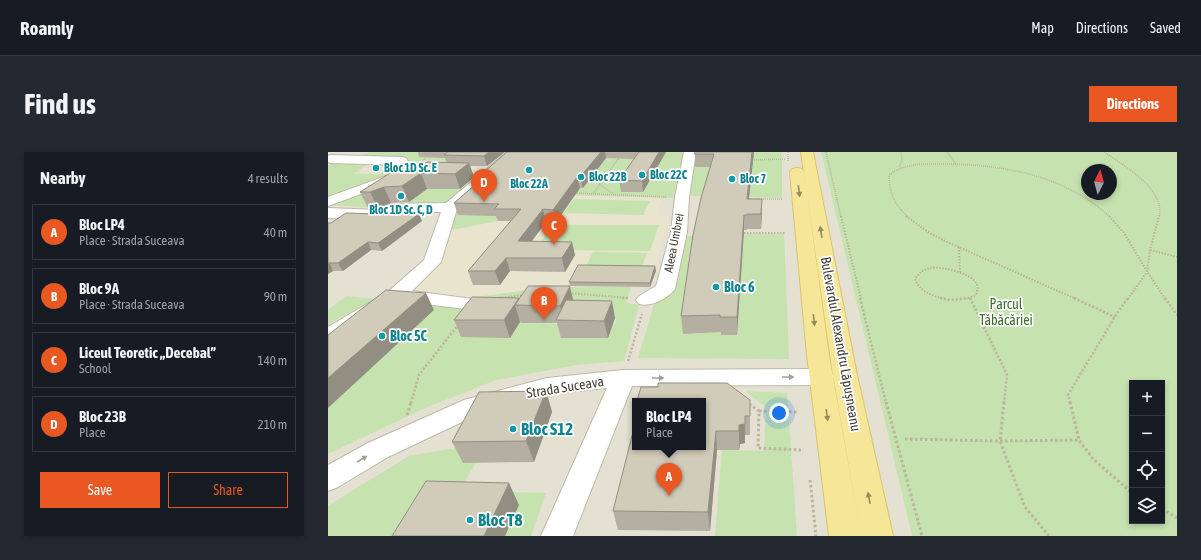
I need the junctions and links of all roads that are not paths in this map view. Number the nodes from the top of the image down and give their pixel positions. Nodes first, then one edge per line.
1 (352, 152) edge
2 (514, 152) edge
3 (690, 152) edge
4 (807, 152) edge
5 (790, 156) edge
6 (329, 159) edge
7 (402, 160) road end
8 (403, 174) edge
9 (328, 202) edge
10 (450, 207) junction
11 (328, 212) edge
12 (396, 295) junction
13 (646, 300) road end
14 (466, 303) edge
15 (328, 336) edge
16 (625, 371) junction
17 (822, 377) junction
18 (328, 479) edge
19 (557, 536) edge
20 (845, 536) edge
21 (877, 536) edge

1 - 6 street
2 - 10 street
3 - 13 street, Aleea Umbrei
21 -> 4 main road, Bulevardul Alexandru Lăpușneanu
5 -> 17 main road, Bulevardul Alexandru Lăpușneanu
6 - 7 street
8 - 9 street
10 - 11 street
10 - 12 street
12 - 14 street
12 - 15 street
16 -> 17 street, Strada Suceava
18 -> 16 street, Strada Suceava
16 - 19 street
17 -> 20 main road, Bulevardul Alexandru Lăpușneanu

